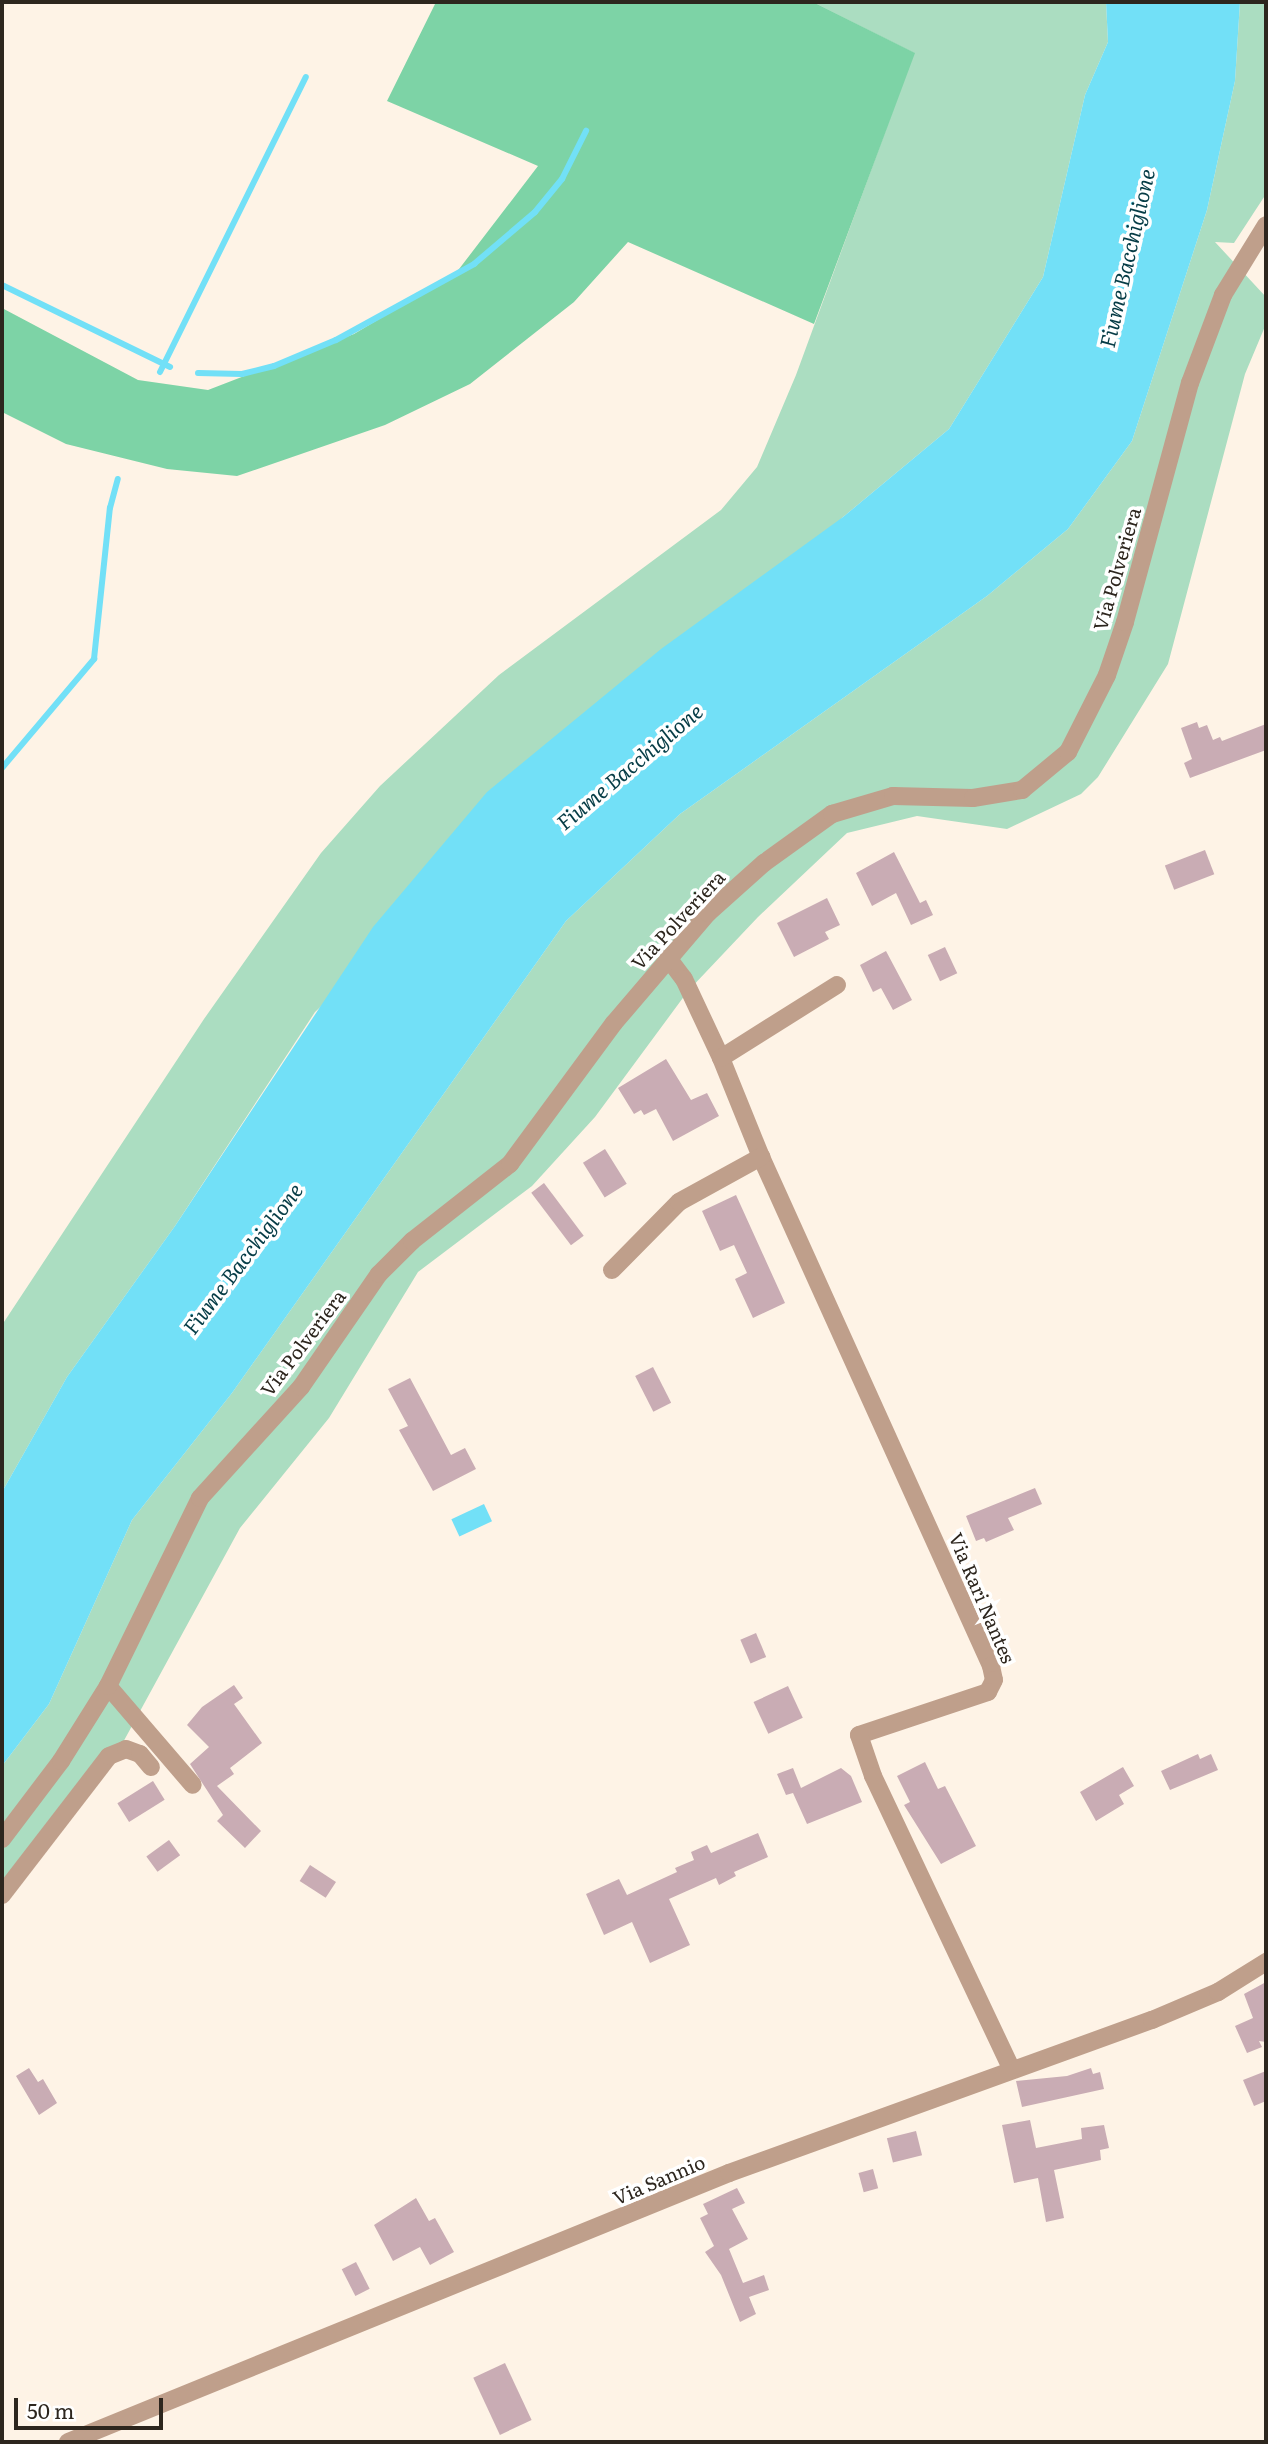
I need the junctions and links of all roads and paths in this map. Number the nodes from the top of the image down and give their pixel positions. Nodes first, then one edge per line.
1 (1266, 225) edge
2 (668, 958) junction
3 (837, 985) dead end
4 (721, 1058) junction
5 (761, 1157) junction
6 (612, 1269) dead end
7 (108, 1686) junction
8 (151, 1767) dead end
9 (193, 1784) dead end
10 (2, 1839) edge
11 (2, 1895) edge
12 (1266, 1962) edge
13 (1012, 2070) junction
14 (68, 2442) edge

1 - 2 street, Via Polveriera
2 - 4 street, Via Rari Nantes
2 - 7 street, Via Polveriera
3 - 4 street
4 - 5 street, Via Rari Nantes
5 - 6 street
5 - 13 street, Via Rari Nantes
7 - 9 street
7 - 10 street, Via Polveriera
8 - 11 street
12 - 13 street, Via Sannio
13 - 14 street, Via Sannio

